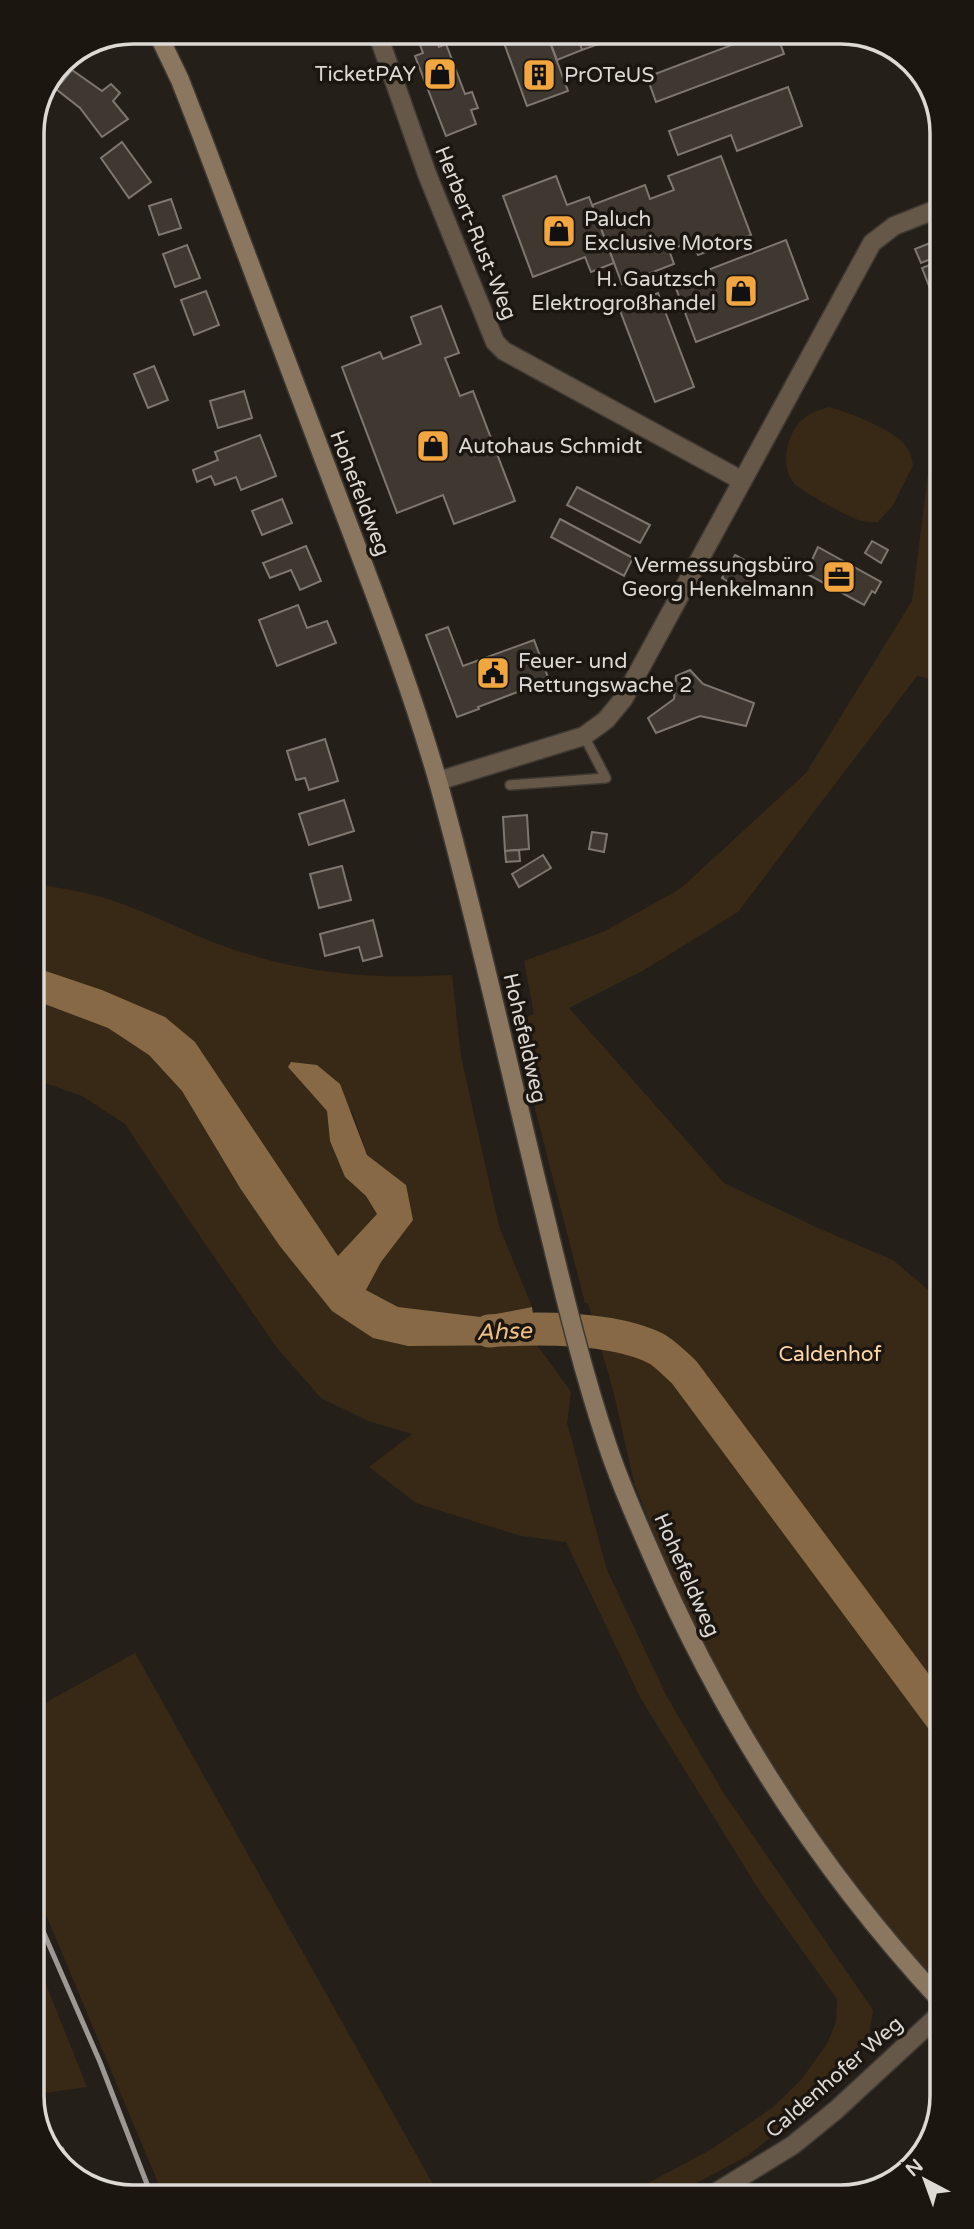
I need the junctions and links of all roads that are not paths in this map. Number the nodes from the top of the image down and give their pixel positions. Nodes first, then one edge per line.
1 (163, 44) edge
2 (381, 44) edge
3 (930, 212) edge
4 (741, 480) junction
5 (584, 736) junction
6 (438, 781) junction
7 (510, 785) dead end
8 (930, 1988) edge
9 (930, 2023) edge
10 (728, 2185) edge

1 - 6 main road, Hohefeldweg
2 - 4 street, Herbert-Rust-Weg
3 - 4 street
4 - 5 street
5 - 6 street
5 - 7 lane
6 - 8 main road, Hohefeldweg
9 - 10 street, Caldenhofer Weg

